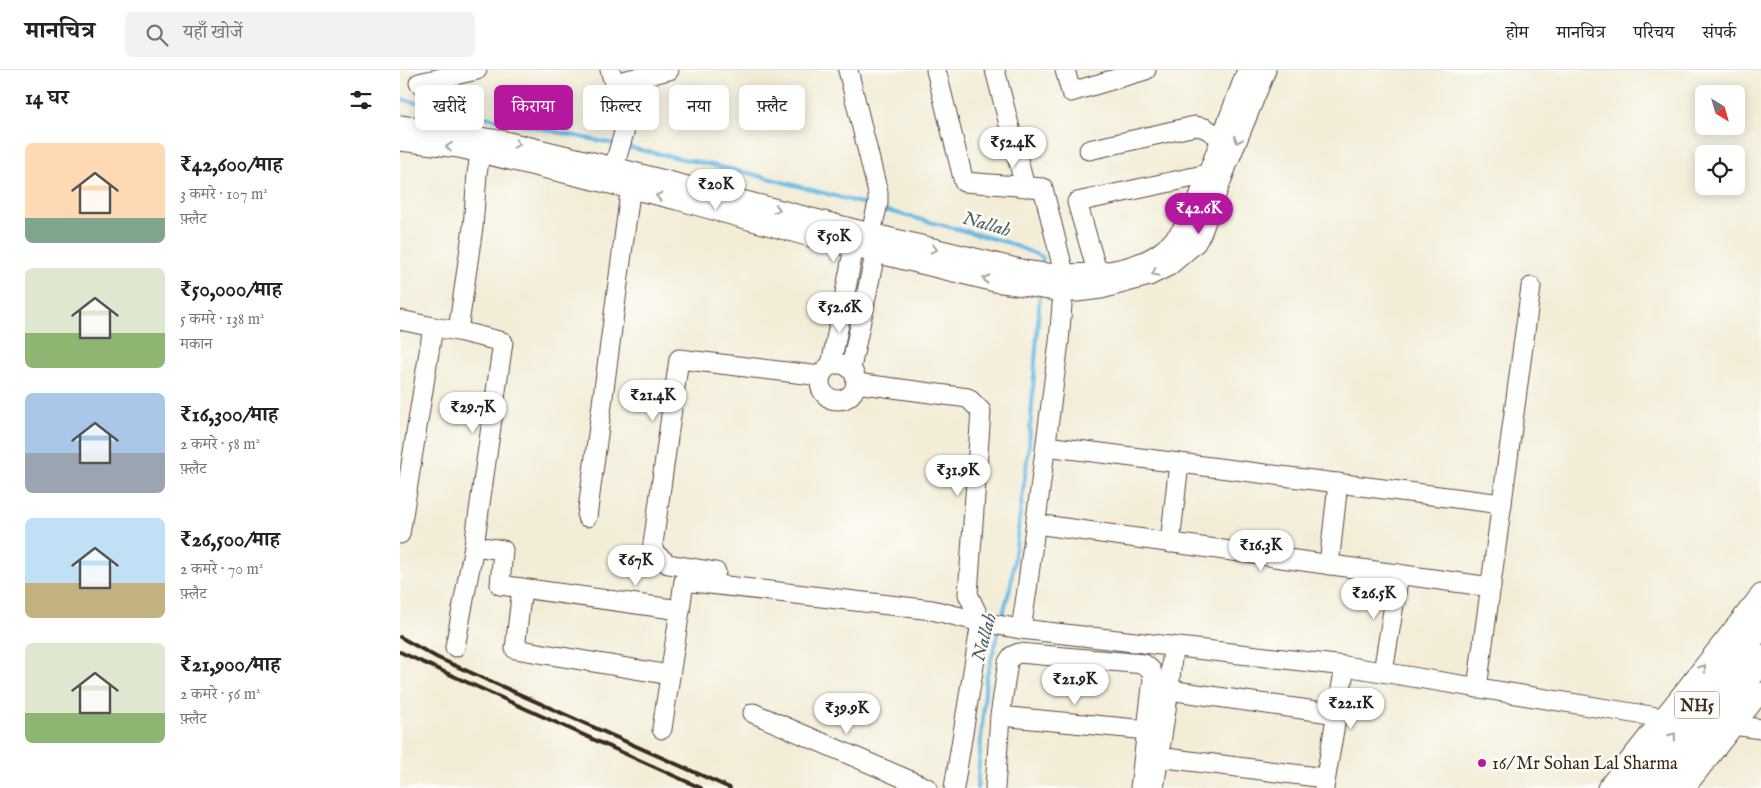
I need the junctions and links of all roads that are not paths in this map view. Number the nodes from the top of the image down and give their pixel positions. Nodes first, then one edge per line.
1 (669, 70) edge
2 (848, 70) edge
3 (936, 70) edge
4 (995, 70) edge
5 (1065, 70) edge
6 (1143, 70) edge
7 (1266, 70) edge
8 (465, 71) edge
9 (1243, 71) edge
10 (612, 76) edge
11 (419, 83) dead end
12 (400, 124) edge
13 (1221, 138) junction
14 (400, 141) edge
15 (481, 145) junction
16 (1088, 150) dead end
17 (614, 166) junction
18 (1208, 174) junction
19 (632, 180) junction
20 (1024, 187) junction
21 (869, 237) junction
22 (1097, 271) junction
23 (1048, 281) junction
24 (1531, 287) dead end
25 (400, 320) edge
26 (433, 327) junction
27 (458, 331) junction
28 (826, 371) junction
29 (854, 376) junction
30 (1046, 446) junction
31 (1179, 463) junction
32 (1338, 483) junction
33 (1502, 504) junction
34 (588, 517) dead end
35 (1036, 524) junction
36 (400, 534) edge
37 (1170, 543) junction
38 (474, 546) junction
39 (1329, 565) junction
40 (727, 573) dead end
41 (1399, 574) junction
42 (1491, 587) junction
43 (522, 588) junction
44 (1761, 594) edge
45 (680, 610) junction
46 (981, 622) junction
47 (1761, 623) edge
48 (1020, 629) junction
49 (1092, 638) junction
50 (455, 647) dead end
51 (1173, 647) junction
52 (1088, 659) junction
53 (1761, 659) edge
54 (1345, 666) junction
55 (1383, 672) junction
56 (670, 675) junction
57 (1477, 688) junction
58 (1169, 690) junction
59 (1761, 692) edge
60 (754, 713) dead end
61 (1337, 714) junction
62 (1000, 716) junction
63 (1663, 718) junction
64 (1734, 725) junction
65 (662, 729) dead end
66 (1761, 729) edge
67 (1147, 730) junction
68 (1158, 757) junction
69 (1325, 783) edge
70 (927, 788) edge
71 (954, 788) edge
72 (995, 788) edge
73 (1140, 788) edge
74 (1154, 788) edge
75 (1607, 788) edge
76 (1632, 788) edge
77 (1660, 788) edge
78 (1685, 788) edge

1 - 10 street
2 - 21 street
3 - 20 street
4 - 20 street
5 - 6 street
7 -> 23 street
8 - 11 street
9 - 13 street
10 - 17 street
12 - 15 street
13 - 16 street
13 - 18 street
15 -> 14 street
15 -> 17 street
15 - 19 street
15 - 27 street
17 - 19 street
18 - 22 street
18 - 22 street
19 - 21 street
19 - 34 street
20 - 23 street
21 - 23 street
21 - 28 street
21 - 29 street
22 - 23 street
23 - 30 street
24 - 33 street
25 - 26 street
26 - 27 street
26 - 36 street
27 - 38 street
28 - 29 street
28 - 29 street
28 - 40 street
29 - 46 street
30 - 31 street
30 - 35 street
31 - 32 street
31 - 37 street
32 - 33 street
32 - 39 street
33 - 42 street
35 - 37 street
35 - 48 street
37 - 39 street
38 - 43 street
38 - 50 street
39 - 41 street
41 - 42 street
41 - 55 street
42 - 57 street
43 - 45 street
43 - 56 street
63 -> 44 street
45 - 46 street
45 - 56 street
46 - 48 street
46 - 71 street
76 -> 47 highway, NH5
48 - 49 street
49 - 51 street
49 - 52 street
51 - 54 street
51 - 58 street
52 - 62 street
52 - 67 street
53 - 77 highway, NH5
54 - 55 street
54 - 61 street
55 - 57 street
56 - 65 street
57 - 63 street
58 - 61 street
58 - 68 street
59 - 64 street
60 - 70 street
61 - 69 street
62 - 67 street
62 - 72 street
63 - 75 street
64 - 66 street
64 - 78 street
67 - 73 street
68 - 69 street
68 - 74 street

